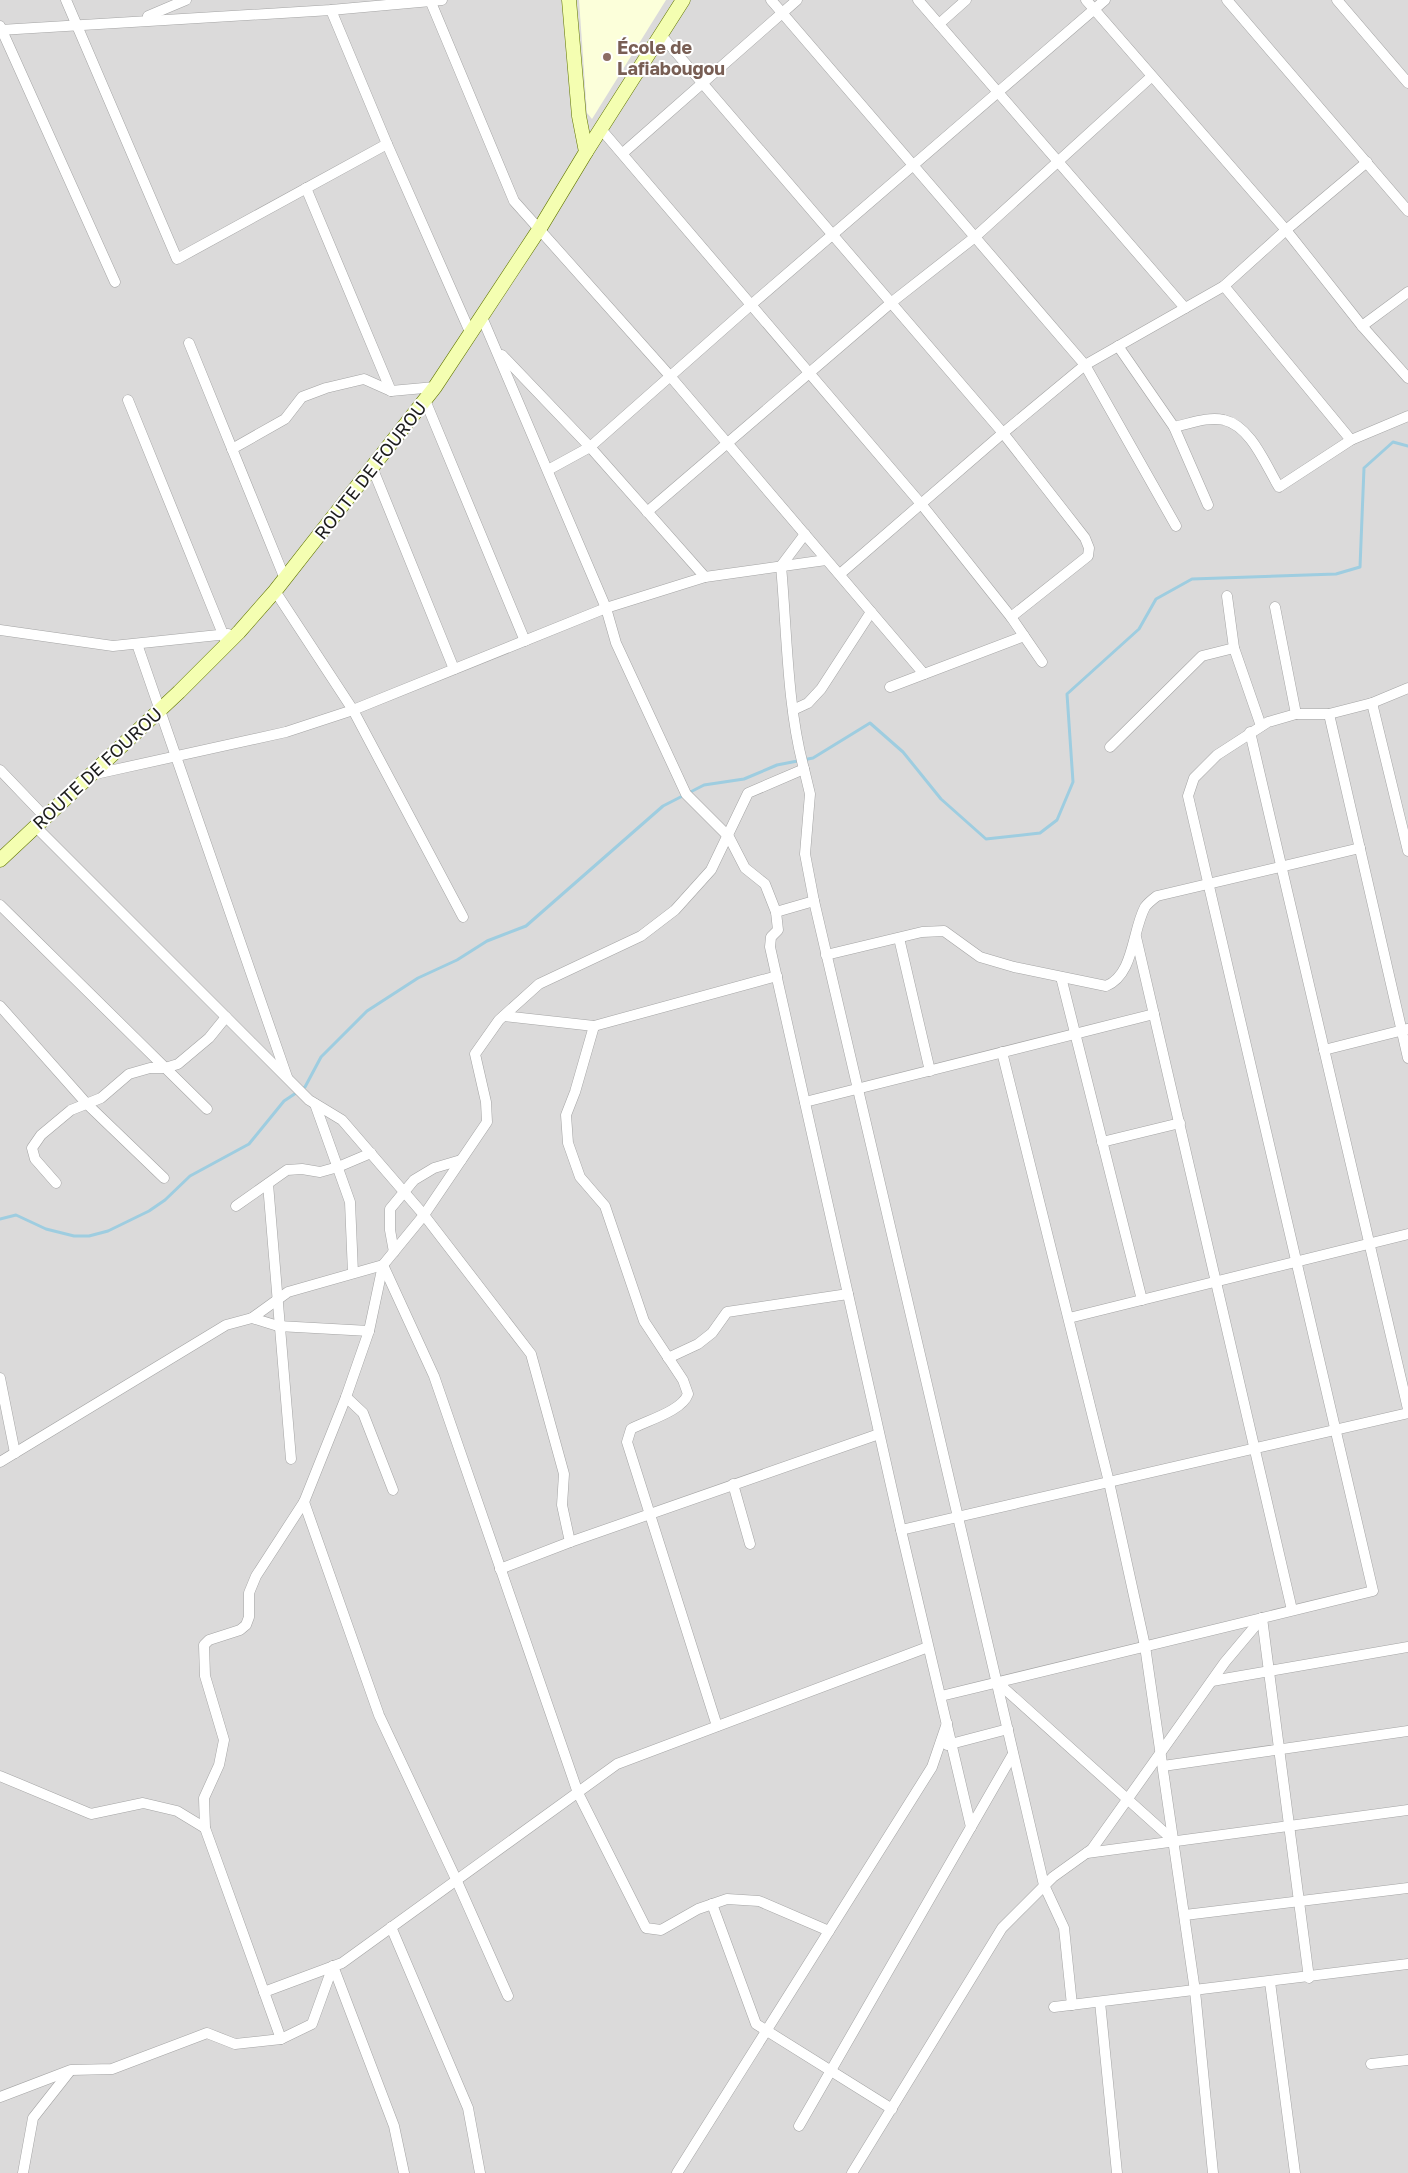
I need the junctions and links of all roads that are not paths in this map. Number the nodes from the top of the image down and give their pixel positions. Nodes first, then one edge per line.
1 (66, 0) edge
2 (186, 0) edge
3 (430, 0) edge
4 (442, 0) edge
5 (569, 0) edge
6 (683, 0) edge
7 (771, 0) edge
8 (797, 0) edge
9 (918, 0) edge
10 (966, 0) edge
11 (1086, 0) edge
12 (1105, 0) edge
13 (1227, 0) edge
14 (1337, 0) edge
15 (1094, 9) junction
16 (331, 10) junction
17 (782, 13) junction
18 (140, 20) junction
19 (939, 24) junction
20 (77, 26) junction
21 (0, 28) edge
22 (661, 35) junction
23 (1152, 77) junction
24 (1408, 83) edge
25 (702, 84) junction
26 (999, 93) junction
27 (600, 128) junction
28 (386, 144) junction
29 (586, 152) junction
30 (623, 153) junction
31 (1060, 162) junction
32 (1367, 162) junction
33 (914, 164) junction
34 (306, 188) junction
35 (1408, 211) edge
36 (540, 228) junction
37 (1286, 230) junction
38 (832, 236) junction
39 (975, 237) junction
40 (116, 282) dead end
41 (1224, 286) junction
42 (1408, 292) edge
43 (892, 302) junction
44 (752, 304) junction
45 (1185, 308) junction
46 (481, 315) junction
47 (1362, 326) junction
48 (470, 332) junction
49 (189, 343) dead end
50 (1118, 346) junction
51 (496, 349) junction
52 (1086, 365) junction
53 (811, 373) junction
54 (670, 376) junction
55 (1408, 378) edge
56 (435, 387) junction
57 (391, 391) junction
58 (128, 400) dead end
59 (425, 400) junction
60 (1408, 416) edge
61 (1174, 427) junction
62 (1003, 432) junction
63 (1351, 440) junction
64 (728, 444) junction
65 (590, 447) junction
66 (232, 449) junction
67 (372, 467) junction
68 (548, 470) junction
69 (922, 505) junction
70 (1208, 505) dead end
71 (647, 512) junction
72 (1176, 526) dead end
73 (805, 534) junction
74 (826, 560) junction
75 (781, 566) junction
76 (840, 574) junction
77 (705, 577) junction
78 (284, 579) junction
79 (275, 591) junction
80 (1227, 596) dead end
81 (1275, 607) dead end
82 (606, 608) junction
83 (871, 612) junction
84 (1011, 617) junction
85 (0, 630) edge
86 (1024, 636) junction
87 (225, 639) junction
88 (524, 641) junction
89 (137, 644) junction
90 (1234, 648) junction
91 (1042, 662) dead end
92 (454, 669) junction
93 (924, 674) junction
94 (890, 687) dead end
95 (1408, 688) edge
96 (1372, 703) junction
97 (160, 709) junction
98 (352, 710) junction
99 (793, 710) junction
100 (1296, 714) junction
101 (1329, 714) junction
102 (1261, 726) junction
103 (1250, 732) junction
104 (1110, 747) dead end
105 (176, 756) junction
106 (804, 768) junction
107 (0, 770) edge
108 (88, 776) junction
109 (40, 822) junction
110 (728, 837) junction
111 (1360, 848) junction
112 (1408, 851) edge
113 (0, 860) edge
114 (1282, 867) junction
115 (1208, 883) junction
116 (814, 901) junction
117 (0, 904) edge
118 (776, 912) junction
119 (463, 917) dead end
120 (1136, 937) junction
121 (899, 938) junction
122 (826, 955) junction
123 (777, 976) junction
124 (1061, 977) junction
125 (0, 1006) edge
126 (1154, 1014) junction
127 (504, 1016) junction
128 (226, 1017) junction
129 (594, 1026) junction
130 (1405, 1029) edge
131 (1075, 1034) junction
132 (1324, 1050) junction
133 (1002, 1052) junction
134 (1408, 1058) edge
135 (165, 1068) junction
136 (930, 1071) junction
137 (291, 1083) junction
138 (858, 1089) junction
139 (805, 1102) junction
140 (87, 1104) junction
141 (315, 1104) junction
142 (208, 1109) dead end
143 (1180, 1123) junction
144 (1102, 1142) junction
145 (370, 1153) junction
146 (461, 1160) junction
147 (338, 1167) junction
148 (164, 1178) dead end
149 (56, 1183) dead end
150 (268, 1184) junction
151 (404, 1191) junction
152 (236, 1206) dead end
153 (424, 1215) junction
154 (1408, 1234) edge
155 (1370, 1244) junction
156 (394, 1252) junction
157 (1296, 1262) junction
158 (382, 1265) junction
159 (353, 1273) junction
160 (1217, 1282) junction
161 (848, 1294) junction
162 (1142, 1300) junction
163 (277, 1302) junction
164 (252, 1318) junction
165 (1069, 1318) junction
166 (278, 1326) junction
167 (369, 1330) junction
168 (668, 1358) junction
169 (0, 1378) edge
170 (346, 1397) junction
171 (1408, 1408) edge
172 (1408, 1413) edge
173 (1334, 1430) junction
174 (880, 1434) junction
175 (1255, 1448) junction
176 (14, 1453) junction
177 (291, 1459) dead end
178 (0, 1462) edge
179 (1109, 1482) junction
180 (733, 1484) junction
181 (393, 1490) dead end
182 (304, 1502) junction
183 (649, 1516) junction
184 (958, 1517) junction
185 (902, 1530) junction
186 (570, 1542) junction
187 (750, 1544) dead end
188 (500, 1568) junction
189 (1292, 1610) junction
190 (1262, 1618) junction
191 (1145, 1646) junction
192 (928, 1647) junction
193 (1408, 1647) edge
194 (1269, 1671) junction
195 (1212, 1681) junction
196 (997, 1682) junction
197 (940, 1696) junction
198 (947, 1723) junction
199 (717, 1726) junction
200 (1008, 1729) junction
201 (1408, 1731) edge
202 (952, 1744) junction
203 (939, 1747) junction
204 (1280, 1749) junction
205 (1161, 1752) junction
206 (1014, 1754) junction
207 (1163, 1766) junction
208 (0, 1776) edge
209 (578, 1792) junction
210 (1128, 1799) junction
211 (1408, 1810) edge
212 (1290, 1825) junction
213 (971, 1826) junction
214 (205, 1828) junction
215 (1174, 1841) junction
216 (1087, 1853) junction
217 (456, 1879) junction
218 (1044, 1885) junction
219 (1408, 1888) edge
220 (1299, 1901) junction
221 (712, 1904) junction
222 (1185, 1915) junction
223 (391, 1927) junction
224 (829, 1930) junction
225 (1408, 1964) edge
226 (333, 1966) junction
227 (1309, 1978) junction
228 (1270, 1982) junction
229 (264, 1992) junction
230 (1195, 1992) junction
231 (508, 1996) dead end
232 (1100, 2002) junction
233 (1072, 2005) junction
234 (1054, 2007) dead end
235 (766, 2031) junction
236 (281, 2039) junction
237 (1408, 2060) edge
238 (1371, 2064) dead end
239 (71, 2070) junction
240 (830, 2071) junction
241 (0, 2097) edge
242 (892, 2109) junction
243 (799, 2126) dead end
244 (23, 2173) edge
245 (404, 2173) edge
246 (480, 2173) edge
247 (677, 2173) edge
248 (852, 2173) edge
249 (1117, 2173) edge
250 (1213, 2173) edge
251 (1295, 2173) edge

1 - 20 street
2 - 18 street
3 - 4 street
3 - 16 street
3 - 36 street
5 - 29 main road
6 - 22 main road, ROUTE DE FOUROU
7 - 17 street
8 - 17 street
9 - 19 street
10 - 19 street
11 - 15 street
12 - 15 street
13 - 32 street
14 - 24 street
15 - 23 street
15 - 26 street
16 - 18 street
16 - 28 street
17 - 25 street
17 - 33 street
18 - 20 street
19 - 26 street
20 - 21 street
20 - 34 street
21 - 40 street
22 - 25 street
22 - 27 main road, ROUTE DE FOUROU
23 - 31 street
23 - 37 street
25 - 30 street
25 - 38 street
26 - 31 street
26 - 33 street
27 - 29 main road, ROUTE DE FOUROU
27 - 30 street
28 - 34 street
28 - 48 street
29 - 36 main road, ROUTE DE FOUROU
30 - 44 street
31 - 39 street
31 - 45 street
32 - 35 street
32 - 37 street
33 - 38 street
33 - 39 street
34 - 57 street
36 - 46 main road, ROUTE DE FOUROU
36 - 54 street
37 - 41 street
37 - 47 street
38 - 43 street
38 - 44 street
39 - 43 street
39 - 52 street
41 - 45 street
41 - 63 street
42 - 47 street
43 - 53 street
43 - 62 street
44 - 53 street
44 - 54 street
45 - 50 street
46 - 48 main road, ROUTE DE FOUROU
46 - 51 street
47 - 55 street
48 - 56 main road, ROUTE DE FOUROU
49 - 66 street
50 - 52 street
50 - 61 street
51 - 65 street
51 - 68 street
52 - 62 street
52 - 72 street
53 - 64 street
53 - 69 street
54 - 64 street
54 - 65 street
56 - 57 street
56 - 59 main road, ROUTE DE FOUROU
57 - 66 street
58 - 87 street
59 - 67 main road, ROUTE DE FOUROU
59 - 88 street
60 - 63 street
61 - 63 street
61 - 70 street
62 - 69 street
62 - 84 street
64 - 71 street
64 - 73 street
65 - 68 street
65 - 71 street
66 - 78 street
67 - 78 main road, ROUTE DE FOUROU
67 - 92 street
68 - 82 street
69 - 76 street
69 - 84 street
71 - 77 street
73 - 74 street
73 - 75 street
74 - 75 street
74 - 76 street
75 - 77 street
75 - 99 street
76 - 83 street
77 - 82 street
78 - 79 main road, ROUTE DE FOUROU
79 - 87 main road, ROUTE DE FOUROU
79 - 98 street
80 - 90 street
81 - 100 street
82 - 88 street
82 - 110 street
83 - 93 street
83 - 99 street
84 - 86 street
85 - 89 street
86 - 91 street
86 - 93 street
87 - 89 street
87 - 97 main road, ROUTE DE FOUROU
88 - 92 street
89 - 97 street
90 - 102 street
90 - 104 street
92 - 98 street
93 - 94 street
95 - 96 street
96 - 101 street
96 - 112 street
97 - 105 street
97 - 108 main road, ROUTE DE FOUROU
98 - 105 street
98 - 119 street
99 - 106 street
100 - 101 street
100 - 102 street
101 - 111 street
102 - 103 street
103 - 114 street
103 - 115 street
105 - 108 street
105 - 137 street
106 - 110 street
106 - 116 street
107 - 109 street
108 - 109 main road, ROUTE DE FOUROU
109 - 113 main road, ROUTE DE FOUROU
109 - 128 street
110 - 118 street
110 - 127 street
111 - 114 street
111 - 130 street
114 - 115 street
114 - 132 street
115 - 120 street
115 - 157 street
116 - 118 street
116 - 122 street
117 - 135 street
118 - 123 street
120 - 124 street
120 - 126 street
121 - 122 street
121 - 124 street
121 - 136 street
122 - 138 street
123 - 129 street
123 - 139 street
124 - 131 street
125 - 140 street
126 - 131 street
126 - 143 street
127 - 129 street
127 - 146 street
128 - 135 street
128 - 137 street
129 - 168 street
130 - 132 street
130 - 134 street
131 - 133 street
131 - 144 street
132 - 155 street
133 - 136 street
133 - 165 street
135 - 140 street
135 - 142 street
136 - 138 street
137 - 141 street
138 - 139 street
138 - 184 street
139 - 161 street
140 - 148 street
140 - 149 street
141 - 145 street
141 - 147 street
143 - 144 street
143 - 160 street
144 - 162 street
145 - 147 street
145 - 151 street
146 - 151 street
146 - 153 street
147 - 150 street
147 - 159 street
150 - 152 street
150 - 163 street
151 - 153 street
151 - 156 street
153 - 156 street
153 - 186 street
154 - 155 street
155 - 157 street
155 - 171 street
156 - 158 street
157 - 160 street
157 - 173 street
158 - 159 street
158 - 167 street
158 - 188 street
159 - 163 street
160 - 162 street
160 - 175 street
161 - 168 street
161 - 174 street
162 - 165 street
163 - 164 street
163 - 166 street
164 - 166 street
164 - 176 street
165 - 179 street
166 - 167 street
166 - 177 street
167 - 170 street
168 - 183 street
169 - 176 street
170 - 181 street
170 - 182 street
172 - 173 street
173 - 175 street
173 - 189 street
174 - 180 street
174 - 185 street
175 - 179 street
175 - 189 street
176 - 178 street
179 - 184 street
179 - 191 street
180 - 183 street
180 - 187 street
182 - 214 street
182 - 217 street
183 - 186 street
183 - 199 street
184 - 185 street
184 - 196 street
185 - 192 street
186 - 188 street
188 - 209 street
189 - 190 street
190 - 191 street
190 - 194 street
190 - 195 street
191 - 196 street
191 - 205 street
192 - 197 street
192 - 199 street
193 - 194 street
194 - 195 street
194 - 204 street
195 - 205 street
196 - 197 street
196 - 200 street
196 - 210 street
197 - 198 street
198 - 202 street
198 - 203 street
199 - 209 street
200 - 202 street
200 - 206 street
201 - 204 street
202 - 203 street
202 - 213 street
203 - 224 street
204 - 207 street
204 - 212 street
205 - 207 street
205 - 210 street
206 - 213 street
206 - 218 street
207 - 215 street
208 - 214 street
209 - 217 street
209 - 221 street
210 - 215 street
210 - 216 street
211 - 212 street
212 - 215 street
212 - 220 street
213 - 240 street
214 - 229 street
215 - 216 street
215 - 222 street
216 - 218 street
217 - 223 street
217 - 231 street
218 - 233 street
218 - 242 street
219 - 220 street
220 - 222 street
220 - 227 street
221 - 224 street
221 - 235 street
222 - 230 street
223 - 226 street
223 - 246 street
224 - 235 street
225 - 227 street
226 - 229 street
226 - 236 street
226 - 245 street
227 - 228 street
228 - 230 street
228 - 251 street
229 - 236 street
230 - 232 street
230 - 250 street
232 - 233 street
232 - 249 street
233 - 234 street
235 - 240 street
235 - 247 street
236 - 239 street
237 - 238 street
239 - 241 street
239 - 244 street
240 - 242 street
240 - 243 street
242 - 248 street

